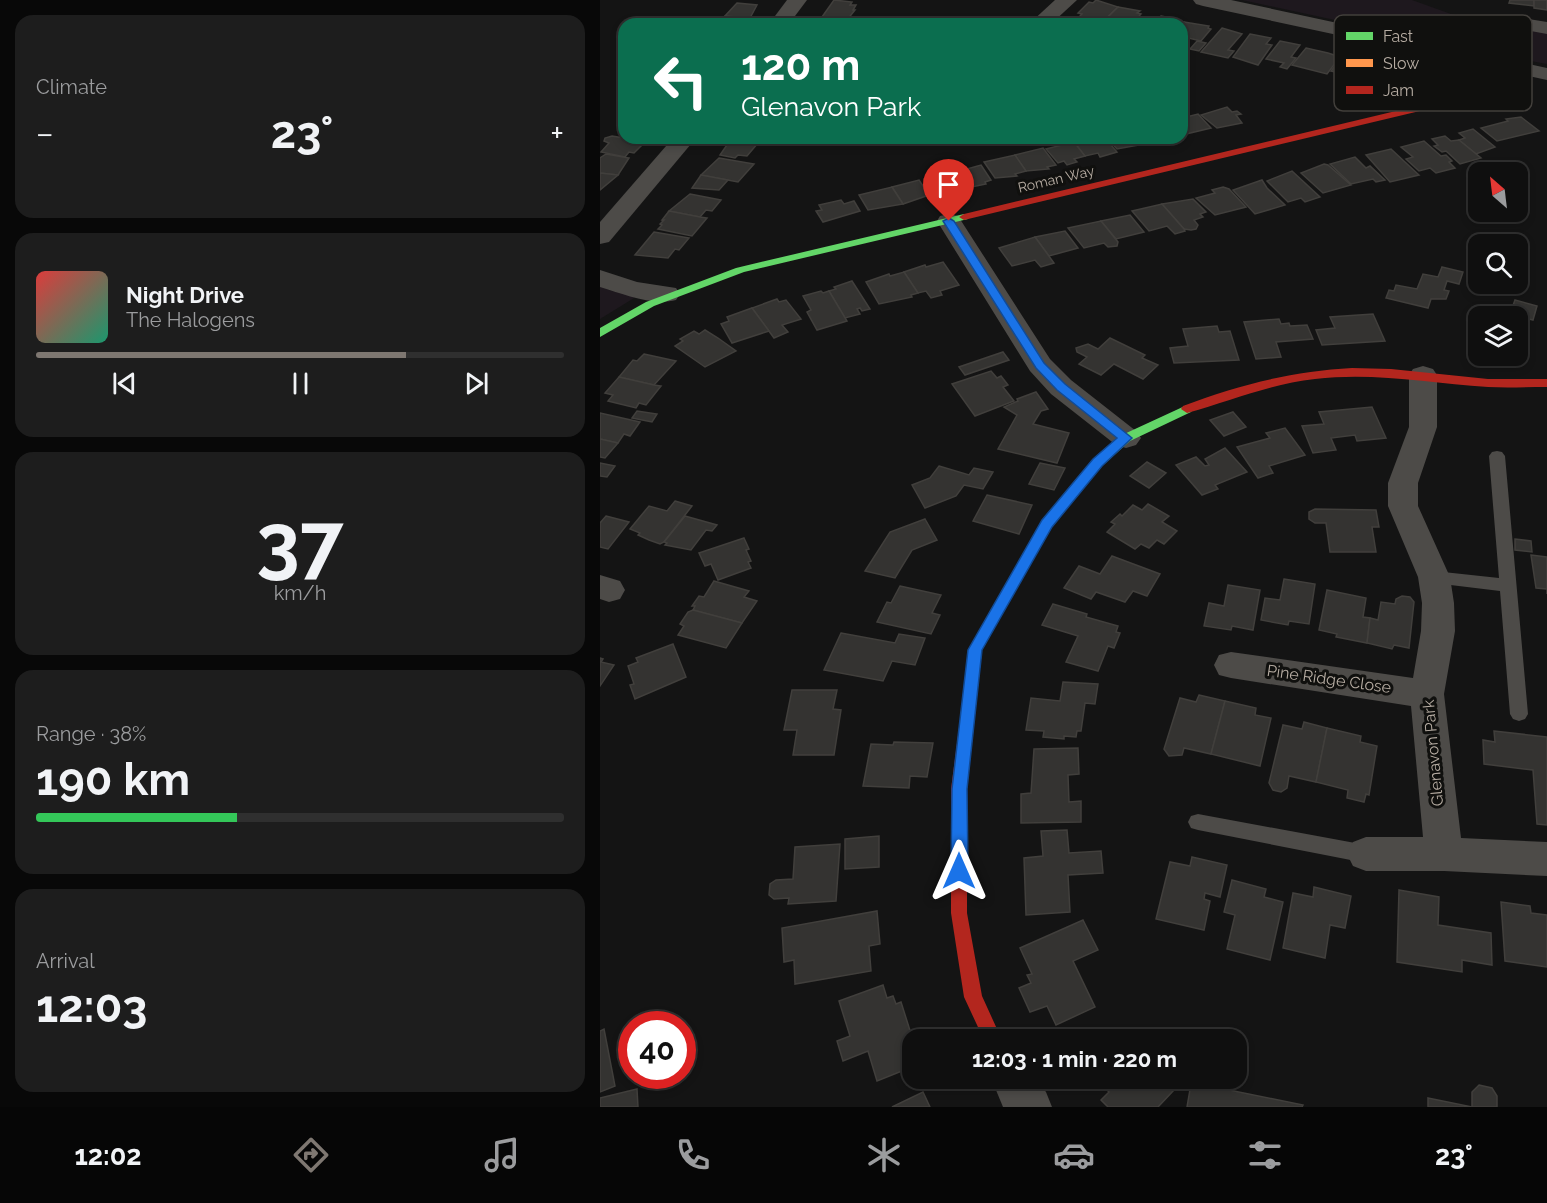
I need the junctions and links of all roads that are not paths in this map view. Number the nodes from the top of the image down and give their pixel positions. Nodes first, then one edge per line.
1 (797, 0) edge
2 (1067, 0) edge
3 (1203, 0) edge
4 (784, 18) edge
5 (1046, 18) edge
6 (1532, 26) edge
7 (1334, 28) edge
8 (1547, 28) edge
9 (1532, 71) edge
10 (1547, 74) edge
11 (1411, 111) edge
12 (680, 144) edge
13 (949, 221) junction
14 (600, 237) edge
15 (600, 278) edge
16 (667, 294) junction
17 (600, 333) edge
18 (1423, 375) junction
19 (1547, 383) edge
20 (1126, 438) junction
21 (1497, 456) dead end
22 (1434, 577) junction
23 (1508, 585) junction
24 (1230, 665) dead end
25 (1427, 694) junction
26 (1519, 714) dead end
27 (1198, 822) dead end
28 (1366, 854) joint
29 (1444, 854) junction
30 (1547, 859) edge
31 (988, 1029) edge
32 (1017, 1089) edge
33 (1031, 1107) edge

1 - 4 street
2 - 5 street
3 - 7 street
6 - 8 street
9 - 10 street
11 - 13 street, Roman Way
12 - 14 street
13 - 16 street, Roman Way
13 - 20 street
15 - 16 street
16 - 17 street, Roman Way
18 - 19 street
18 - 20 street
18 - 22 street, Glenavon Park
20 - 31 street
21 - 23 lane
22 - 23 lane
22 - 25 street, Glenavon Park
23 - 26 lane
24 - 25 street, Pine Ridge Close
25 - 29 street, Glenavon Park
27 - 28 lane
28 - 29 street
29 - 30 street
32 - 33 street

